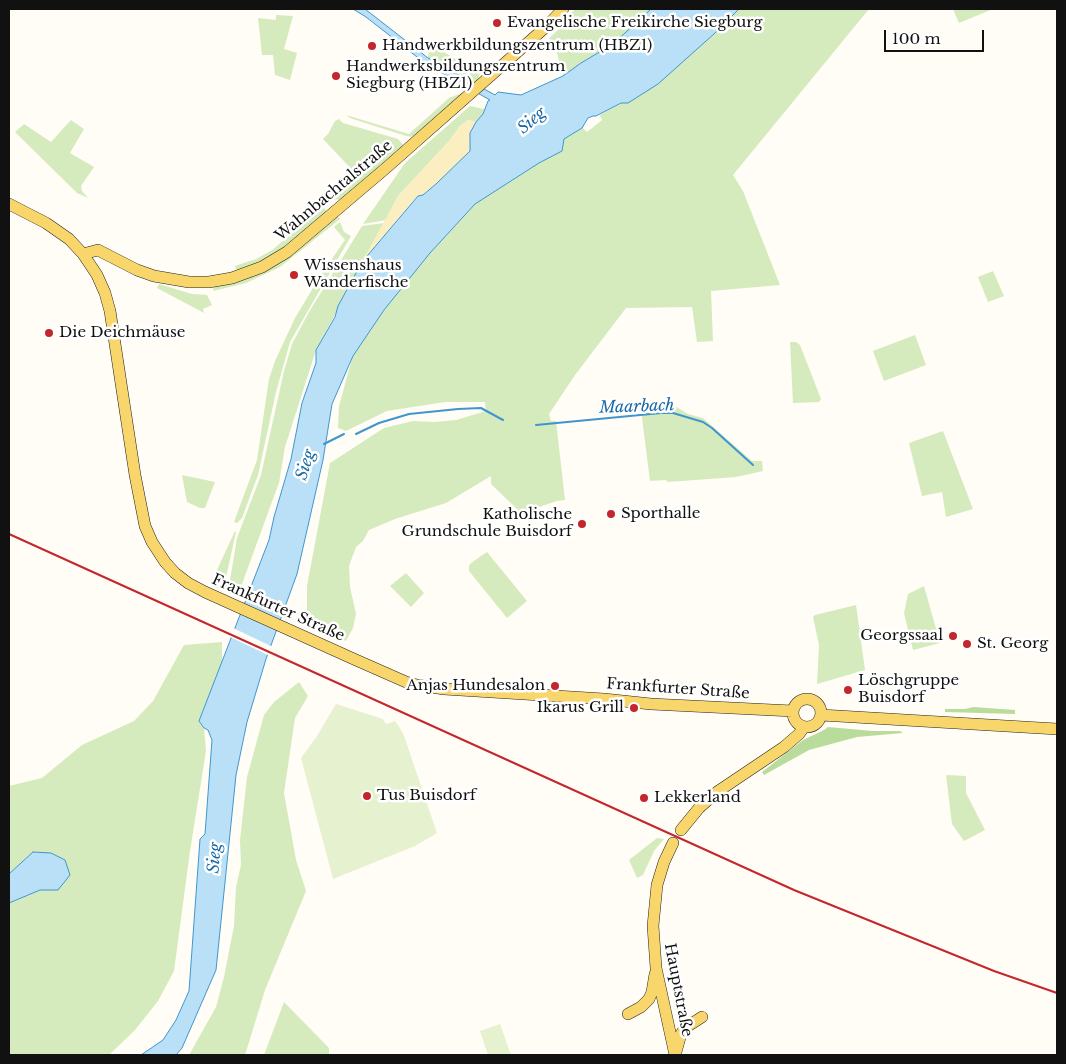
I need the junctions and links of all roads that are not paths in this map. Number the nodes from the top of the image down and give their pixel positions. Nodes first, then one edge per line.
1 (563, 9) edge
2 (9, 204) edge
3 (83, 254) junction
4 (793, 711) junction
5 (821, 715) junction
6 (804, 726) junction
7 (1057, 729) edge
8 (681, 830) dead end
9 (672, 843) dead end
10 (656, 968) junction
11 (628, 1014) dead end
12 (702, 1017) dead end
13 (675, 1055) edge

1 - 3 main road, Wahnbachtalstraße
2 - 3 main road, Frankfurter Straße
3 - 4 main road, Frankfurter Straße
4 - 5 main road
4 - 6 main road
5 - 6 main road
5 - 7 main road
6 - 8 main road
9 - 10 main road, Hauptstraße
10 - 11 main road
10 - 13 main road, Hauptstraße
12 - 13 main road

